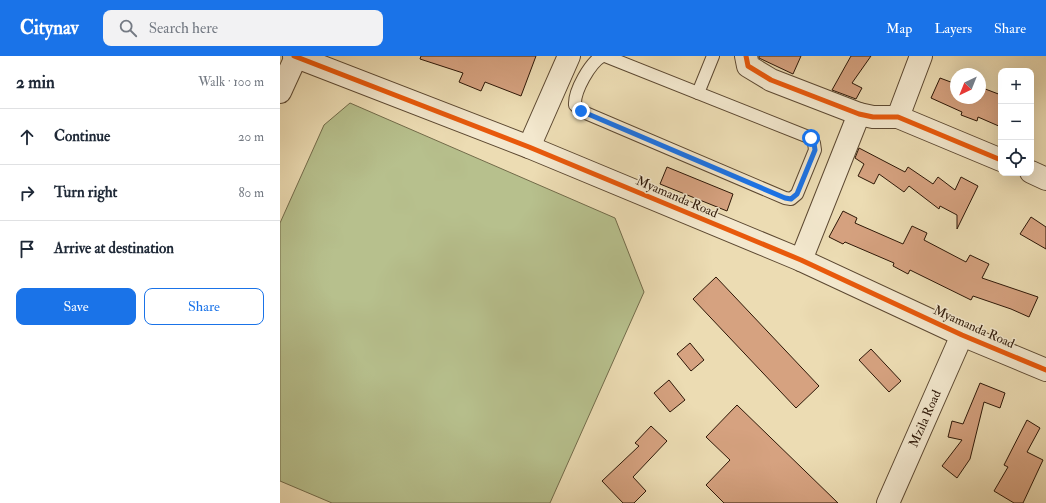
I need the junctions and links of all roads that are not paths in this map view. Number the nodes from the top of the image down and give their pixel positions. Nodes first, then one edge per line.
1 (295, 56) edge
2 (568, 56) edge
3 (603, 56) edge
4 (712, 56) edge
5 (746, 56) edge
6 (921, 56) edge
7 (280, 92) edge
8 (698, 94) junction
9 (859, 114) junction
10 (898, 117) junction
11 (529, 147) junction
12 (998, 159) edge
13 (1034, 173) edge
14 (1046, 179) edge
15 (800, 260) junction
16 (962, 335) junction
17 (1046, 370) edge
18 (888, 503) edge

1 - 7 street
1 - 11 street, Myamanda Road
2 - 11 street
3 - 8 lane
3 - 8 lane
4 - 8 lane
5 - 9 street
6 - 10 street
9 - 10 street
9 - 15 street
10 - 12 street
11 - 15 street, Myamanda Road
13 - 14 street
15 - 16 street, Myamanda Road
16 - 17 street, Myamanda Road
16 - 18 street, Mzila Road

